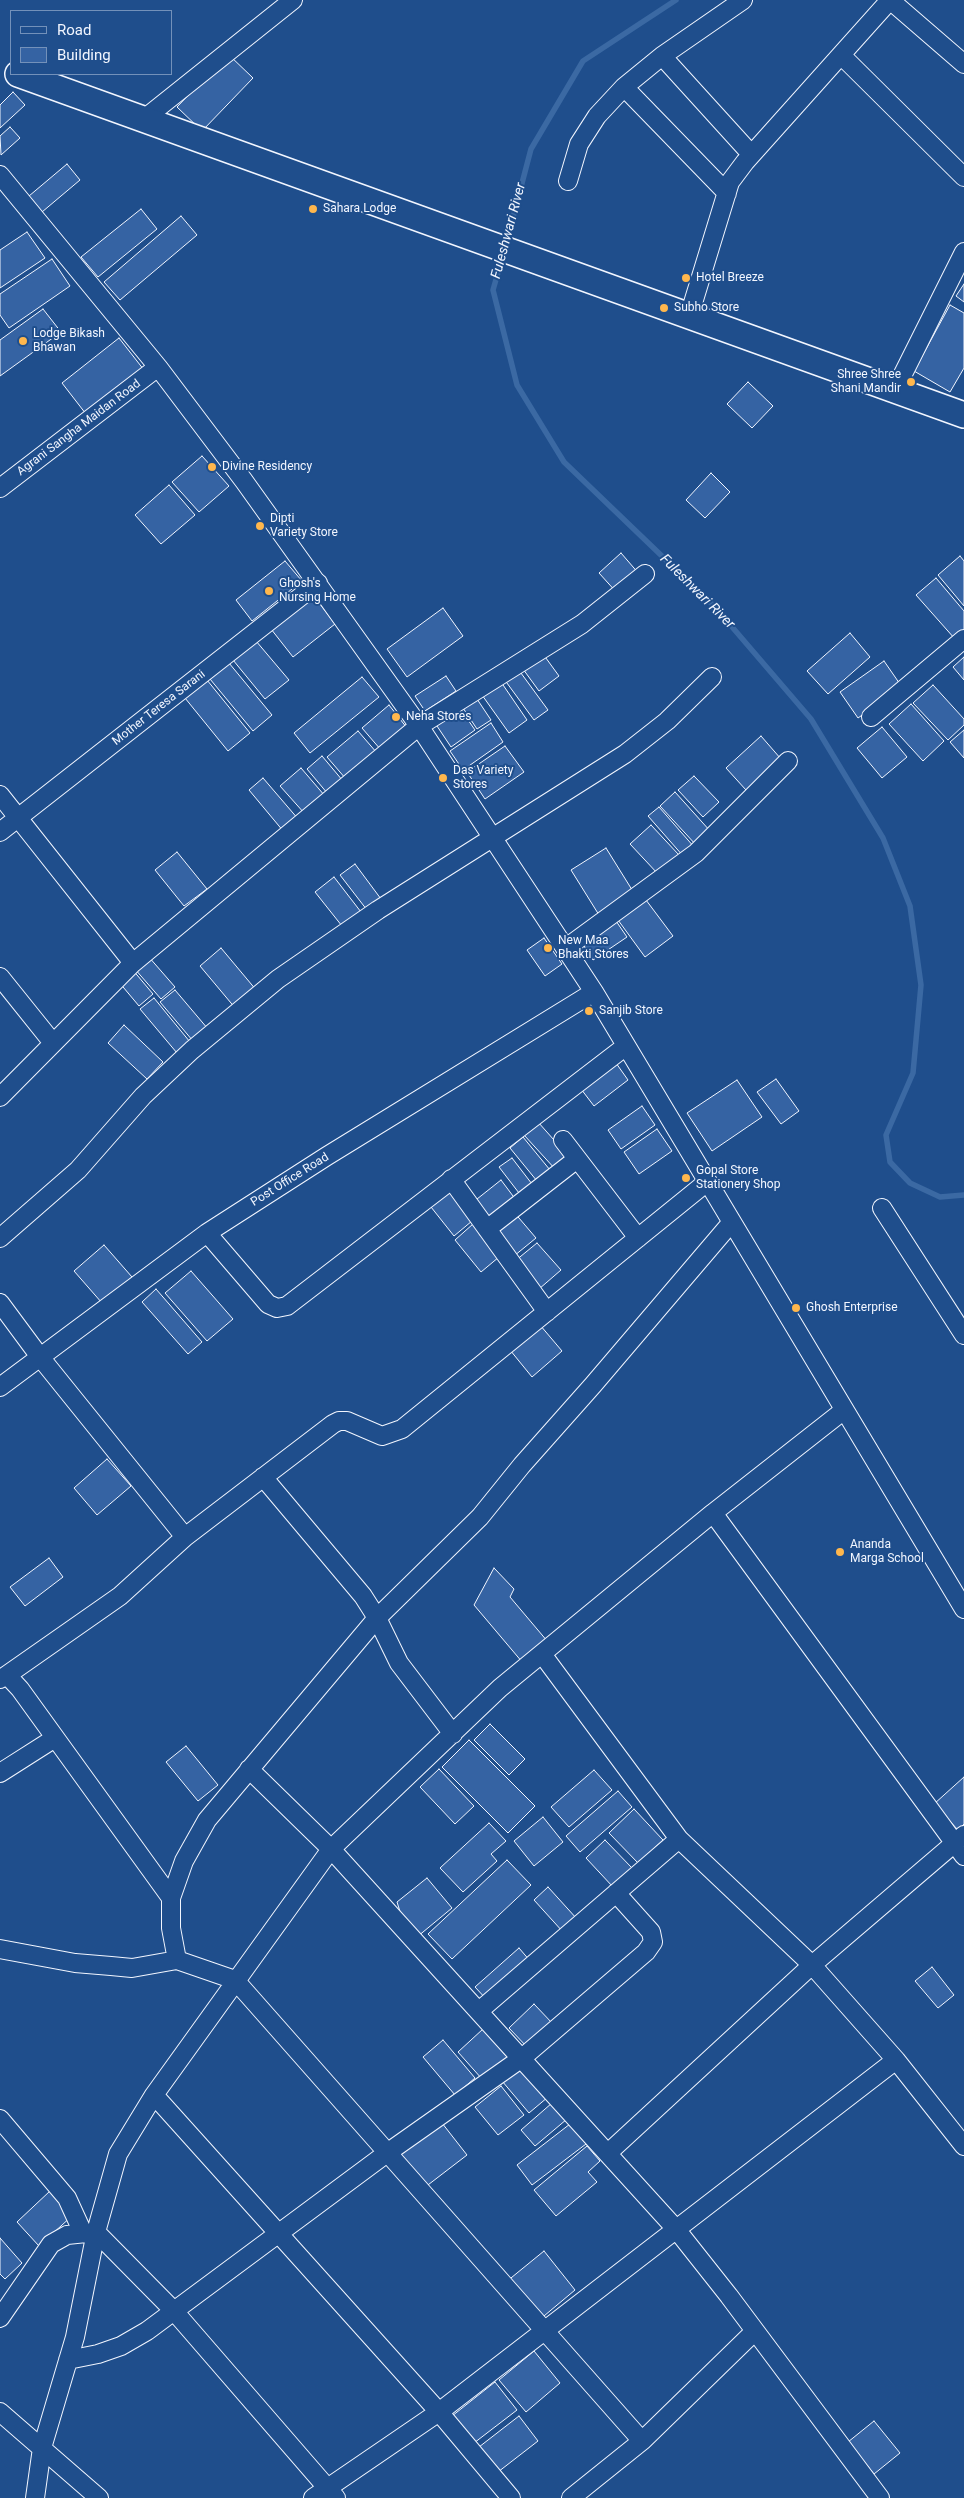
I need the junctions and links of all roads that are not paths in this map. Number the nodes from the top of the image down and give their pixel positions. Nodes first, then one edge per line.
1 (293, 0) edge
2 (743, 0) edge
3 (890, 0) edge
4 (662, 56) junction
5 (842, 56) junction
6 (964, 64) edge
7 (21, 75) edge
8 (624, 86) junction
9 (144, 120) junction
10 (751, 154) junction
11 (964, 177) edge
12 (568, 181) dead end
13 (3, 185) edge
14 (727, 193) junction
15 (964, 252) edge
16 (689, 316) junction
17 (158, 367) junction
18 (895, 390) junction
19 (964, 415) edge
20 (0, 488) edge
21 (644, 574) dead end
22 (318, 584) junction
23 (964, 639) edge
24 (712, 677) dead end
25 (871, 717) dead end
26 (419, 726) junction
27 (788, 761) dead end
28 (0, 795) edge
29 (17, 818) junction
30 (0, 832) edge
31 (493, 838) junction
32 (566, 948) junction
33 (133, 963) junction
34 (0, 977) edge
35 (594, 992) junction
36 (53, 1043) junction
37 (626, 1046) junction
38 (0, 1097) edge
39 (563, 1140) dead end
40 (577, 1159) junction
41 (451, 1180) junction
42 (707, 1182) junction
43 (882, 1208) dead end
44 (731, 1223) junction
45 (487, 1229) junction
46 (207, 1233) junction
47 (0, 1238) edge
48 (638, 1238) junction
49 (0, 1302) edge
50 (547, 1312) junction
51 (964, 1335) edge
52 (40, 1357) junction
53 (0, 1387) edge
54 (844, 1411) junction
55 (263, 1476) junction
56 (713, 1513) junction
57 (185, 1536) junction
58 (964, 1609) edge
59 (377, 1618) junction
60 (542, 1654) junction
61 (4, 1677) edge
62 (453, 1734) junction
63 (55, 1738) junction
64 (249, 1769) junction
65 (0, 1774) edge
66 (679, 1839) junction
67 (961, 1845) edge
68 (331, 1849) junction
69 (616, 1894) junction
70 (171, 1898) junction
71 (0, 1949) edge
72 (177, 1960) junction
73 (812, 1965) junction
74 (235, 1980) junction
75 (479, 2010) junction
76 (522, 2058) junction
77 (896, 2060) junction
78 (154, 2095) junction
79 (0, 2119) edge
80 (964, 2146) edge
81 (387, 2153) junction
82 (608, 2153) junction
83 (676, 2229) junction
84 (89, 2233) junction
85 (277, 2234) junction
86 (174, 2312) junction
87 (0, 2318) edge
88 (544, 2331) junction
89 (755, 2331) junction
90 (68, 2360) junction
91 (0, 2412) edge
92 (439, 2412) junction
93 (642, 2442) junction
94 (42, 2448) junction
95 (325, 2495) edge
96 (36, 2498) edge
97 (99, 2498) edge
98 (511, 2498) edge
99 (571, 2498) edge
100 (880, 2498) edge

1 - 9 street
2 - 4 street
3 - 5 street
3 - 6 street
4 - 8 street
4 - 10 street
5 - 10 street
5 - 11 street
7 - 9 main road
8 - 12 street
8 - 14 street
9 - 16 main road
10 - 14 street
13 - 17 street
14 - 16 street
15 - 18 street
16 - 18 main road
17 - 20 street, Agrani Sangha Maidan Road
17 - 22 street
18 - 19 main road
21 - 26 street
22 - 26 street
22 - 29 street, Mother Teresa Sarani
23 - 25 street
24 - 31 street
26 - 31 street
26 - 33 street
27 - 32 street
28 - 29 street
29 - 30 street, Mother Teresa Sarani
29 - 33 street
31 - 32 street
31 - 47 street
32 - 35 street
33 - 36 street
34 - 36 street
35 - 37 street
35 - 46 street, Post Office Road
36 - 38 street
37 - 41 street
37 - 42 street
39 - 40 street
40 - 45 street
40 - 48 street
41 - 45 street
41 - 46 street
42 - 44 street
42 - 48 street
43 - 51 street
44 - 54 street
44 - 59 street
45 - 50 street
46 - 52 street, Post Office Road
48 - 50 street
49 - 52 street
50 - 55 street
52 - 53 street, Post Office Road
52 - 57 street
54 - 56 street
54 - 58 street
55 - 57 street
55 - 59 street
56 - 60 street
56 - 67 street
57 - 61 street
59 - 62 street
59 - 64 street
60 - 62 street
60 - 66 street
61 - 63 street
62 - 68 street
63 - 65 street
63 - 70 street
64 - 68 street
64 - 70 street
66 - 69 street
66 - 73 street
67 - 73 street
68 - 74 street
68 - 75 street
69 - 75 street
69 - 76 street
70 - 72 street
71 - 72 street
72 - 74 street
73 - 77 street
73 - 82 street
74 - 78 street
74 - 81 street
75 - 76 street
76 - 81 street
76 - 82 street
77 - 80 street
77 - 83 street
78 - 84 street
78 - 85 street
79 - 84 street
81 - 85 street
81 - 88 street
82 - 83 street
83 - 88 street
83 - 89 street
84 - 86 street
84 - 87 street
84 - 90 street
85 - 86 street
85 - 92 street
86 - 90 street
86 - 95 street
88 - 92 street
88 - 93 street
89 - 93 street
89 - 100 street
90 - 94 street
91 - 94 street
92 - 95 street
92 - 98 street
93 - 99 street
94 - 96 street
94 - 97 street

